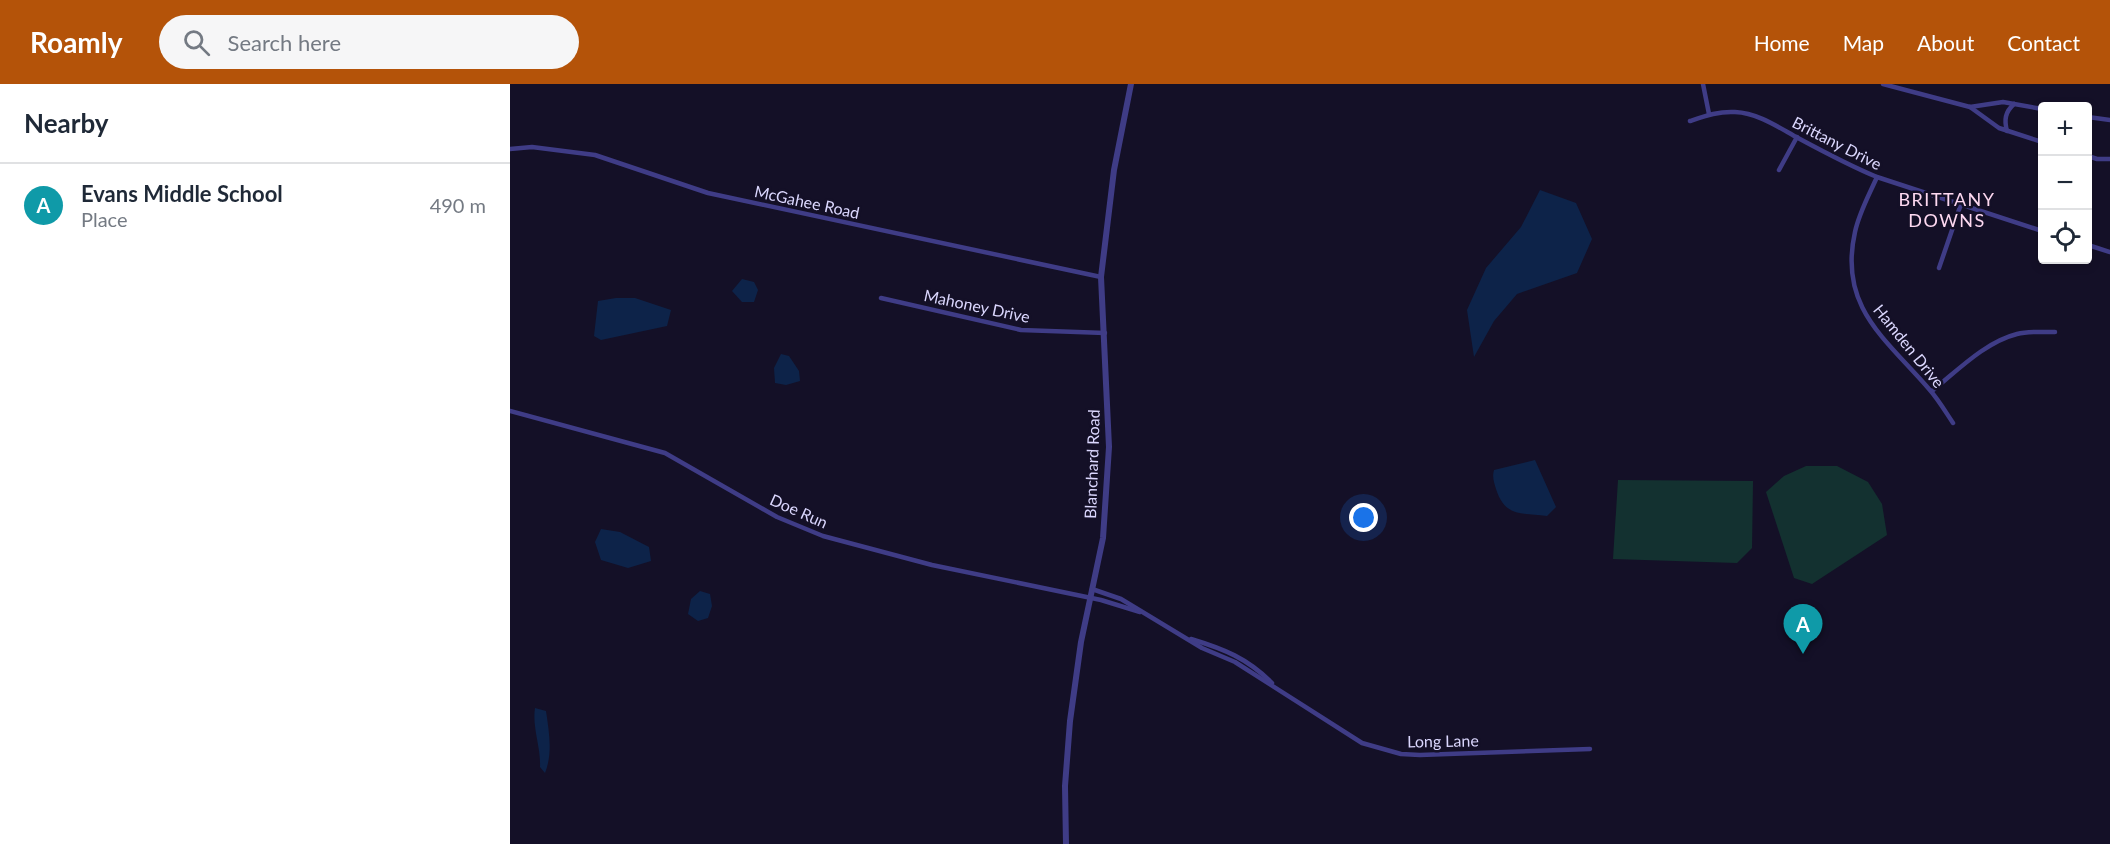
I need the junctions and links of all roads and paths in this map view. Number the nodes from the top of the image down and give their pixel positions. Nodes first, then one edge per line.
1 (1131, 84) edge
2 (1702, 84) edge
3 (1883, 84) edge
4 (2014, 104) junction
5 (1970, 107) junction
6 (2038, 108) edge
7 (1710, 114) junction
8 (2092, 118) edge
9 (2110, 120) edge
10 (1690, 121) dead end
11 (2007, 131) junction
12 (1797, 137) junction
13 (2038, 140) edge
14 (510, 149) edge
15 (2092, 157) edge
16 (2110, 159) edge
17 (1779, 170) dead end
18 (1877, 177) junction
19 (1961, 204) junction
20 (2038, 229) edge
21 (2092, 246) edge
22 (2110, 252) edge
23 (1939, 268) dead end
24 (1101, 277) junction
25 (881, 298) dead end
26 (2055, 332) dead end
27 (1105, 333) junction
28 (1932, 391) junction
29 (510, 411) edge
30 (1953, 423) dead end
31 (1092, 590) junction
32 (1090, 598) junction
33 (1140, 612) junction
34 (1590, 749) dead end
35 (1066, 844) edge

1 - 24 street, Blanchard Road
2 - 7 street
3 - 5 street
4 - 5 street
4 - 6 street
4 - 11 street
5 - 11 street
7 - 10 street, Brittany Drive
7 - 12 street, Brittany Drive
8 - 9 street
11 - 13 street
12 - 17 street
12 - 18 street, Brittany Drive
14 - 24 street, McGahee Road
15 - 16 street
18 - 19 street, Brittany Drive
18 - 28 street, Hamden Drive
19 - 20 street, Brittany Drive
19 - 23 street
21 - 22 street
24 - 27 street, Blanchard Road
25 - 27 street, Mahoney Drive
26 - 28 street
27 - 31 street, Blanchard Road
28 - 30 street, Hamden Drive
29 - 32 street, Doe Run
31 - 32 street, Blanchard Road
31 - 33 street, Long Lane
32 - 33 street, Long Lane
32 - 35 street, Blanchard Road
33 - 34 street, Long Lane

